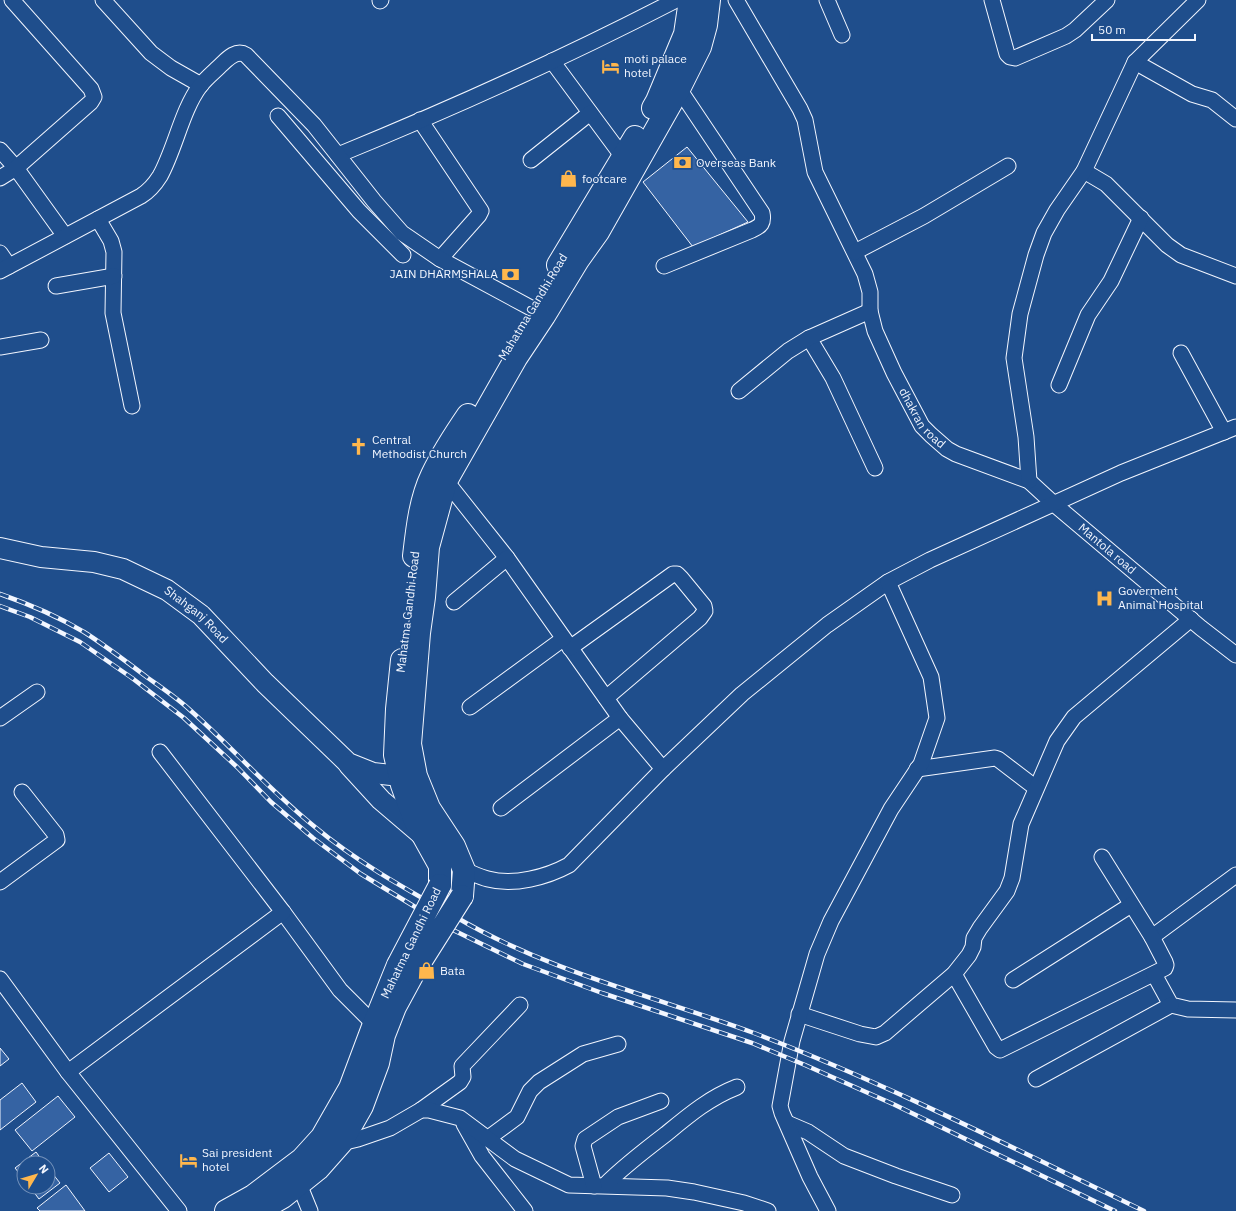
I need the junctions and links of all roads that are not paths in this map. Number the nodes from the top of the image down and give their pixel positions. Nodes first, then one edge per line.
1 (12, 0) edge
2 (103, 0) edge
3 (676, 0) edge
4 (690, 0) edge
5 (709, 0) edge
6 (736, 0) edge
7 (827, 0) edge
8 (992, 0) edge
9 (1107, 0) edge
10 (1198, 0) edge
11 (842, 34) dead end
12 (552, 61) junction
13 (1135, 62) junction
14 (201, 85) junction
15 (679, 89) junction
16 (590, 113) junction
17 (278, 116) dead end
18 (1236, 119) edge
19 (420, 120) junction
20 (0, 150) edge
21 (338, 155) junction
22 (623, 157) junction
23 (532, 160) dead end
24 (1008, 166) dead end
25 (16, 168) junction
26 (1084, 171) junction
27 (0, 178) edge
28 (354, 189) junction
29 (98, 218) junction
30 (1141, 218) junction
31 (65, 236) junction
32 (855, 252) junction
33 (0, 253) edge
34 (403, 255) dead end
35 (440, 259) junction
36 (664, 266) dead end
37 (4, 269) edge
38 (114, 276) junction
39 (1236, 276) edge
40 (56, 286) dead end
41 (531, 308) junction
42 (870, 311) junction
43 (809, 338) junction
44 (41, 340) dead end
45 (0, 347) edge
46 (1181, 353) dead end
47 (1059, 385) dead end
48 (739, 391) dead end
49 (132, 406) dead end
50 (1230, 429) edge
51 (875, 468) dead end
52 (1026, 479) junction
53 (446, 481) junction
54 (1054, 504) junction
55 (0, 548) edge
56 (507, 558) junction
57 (888, 582) junction
58 (454, 602) dead end
59 (1191, 619) junction
60 (567, 644) junction
61 (1236, 655) edge
62 (36, 692) dead end
63 (606, 698) junction
64 (470, 707) dead end
65 (0, 718) edge
66 (620, 718) junction
67 (395, 741) junction
68 (160, 752) dead end
69 (348, 763) junction
70 (663, 769) junction
71 (917, 769) junction
72 (408, 776) junction
73 (1036, 788) junction
74 (22, 792) dead end
75 (501, 808) dead end
76 (424, 837) junction
77 (1102, 857) dead end
78 (464, 870) junction
79 (1236, 875) edge
80 (0, 882) edge
81 (1131, 905) junction
82 (283, 912) junction
83 (1152, 937) junction
84 (406, 969) junction
85 (954, 974) junction
86 (1154, 974) junction
87 (0, 979) edge
88 (1013, 980) dead end
89 (520, 1005) dead end
90 (1171, 1005) junction
91 (1236, 1010) edge
92 (799, 1014) junction
93 (374, 1024) junction
94 (618, 1044) dead end
95 (68, 1072) junction
96 (1036, 1079) dead end
97 (737, 1087) dead end
98 (661, 1101) dead end
99 (421, 1110) junction
100 (460, 1118) junction
101 (787, 1123) junction
102 (487, 1139) junction
103 (341, 1143) junction
104 (299, 1184) junction
105 (600, 1185) junction
106 (952, 1195) dead end
107 (179, 1211) edge
108 (226, 1211) edge
109 (258, 1211) edge
110 (310, 1211) edge
111 (525, 1211) edge
112 (768, 1211) edge
113 (828, 1211) edge

1 - 25 street
2 - 14 street
3 - 12 street
4 - 22 highway, Mahatma Gandhi Road
5 - 15 highway, Mahatma Gandhi Road
6 - 32 street, dhakran road
7 - 11 street
8 - 9 street
10 - 13 street
12 - 16 street
12 - 19 street
13 - 18 street
13 - 26 street
14 - 21 street
14 - 29 street
15 - 36 street
15 - 53 highway, Mahatma Gandhi Road
16 - 22 street
16 - 23 street
17 - 28 street
19 - 21 street
19 - 35 street
20 - 25 street
21 - 28 street
22 - 41 highway, Mahatma Gandhi Road
24 - 32 street
25 - 27 street
25 - 31 street
26 - 30 street
26 - 52 street
28 - 34 street
28 - 35 street
29 - 31 street
29 - 38 street
30 - 39 street
30 - 47 street
31 - 37 street
32 - 42 street, dhakran road
33 - 37 street
35 - 41 street
38 - 40 street
38 - 49 street
41 - 67 highway, Mahatma Gandhi Road
42 - 43 street
42 - 52 street, dhakran road
43 - 48 street
43 - 51 street
44 - 45 street
46 - 50 street
50 - 54 street
52 - 54 street, Mantola road
53 - 56 street
53 - 72 highway, Mahatma Gandhi Road
54 - 57 street
54 - 59 street, Mantola road
55 - 69 main road, Shahganj Road
56 - 58 street
56 - 60 street
57 - 70 street
57 - 71 street
59 - 61 street, Mantola road
59 - 73 street
60 - 63 street
60 - 63 street
60 - 64 street
62 - 65 street
63 - 66 street
66 - 70 street
66 - 75 street
67 - 69 main road
67 - 72 highway, Mahatma Gandhi Road
68 - 82 street
69 - 72 main road, Shahganj Road
69 - 76 main road, Shahganj Road
70 - 78 street
71 - 73 street
71 - 92 street
72 - 76 highway, Mahatma Gandhi Road
72 - 78 highway, Mahatma Gandhi Road
73 - 85 street
74 - 80 street
76 - 84 highway, Mahatma Gandhi Road, bridge
77 - 81 street
78 - 84 highway, Mahatma Gandhi Road, bridge
79 - 83 street
81 - 83 street
81 - 88 street
82 - 93 street
82 - 95 street
83 - 86 street
84 - 93 highway, Mahatma Gandhi Road
84 - 103 highway, Mahatma Gandhi Road
85 - 86 street
85 - 92 street
86 - 90 street
87 - 95 street
89 - 99 street
90 - 91 street
90 - 96 street
92 - 101 street
93 - 108 highway, Mahatma Gandhi Road
94 - 102 street
95 - 107 street
97 - 105 street
98 - 105 street
99 - 100 street
99 - 103 street
100 - 102 street
100 - 111 street
101 - 106 street
101 - 113 street
102 - 105 street
103 - 104 highway, Mahatma Gandhi Road
104 - 109 highway, Mahatma Gandhi Road
104 - 110 street
105 - 112 street

